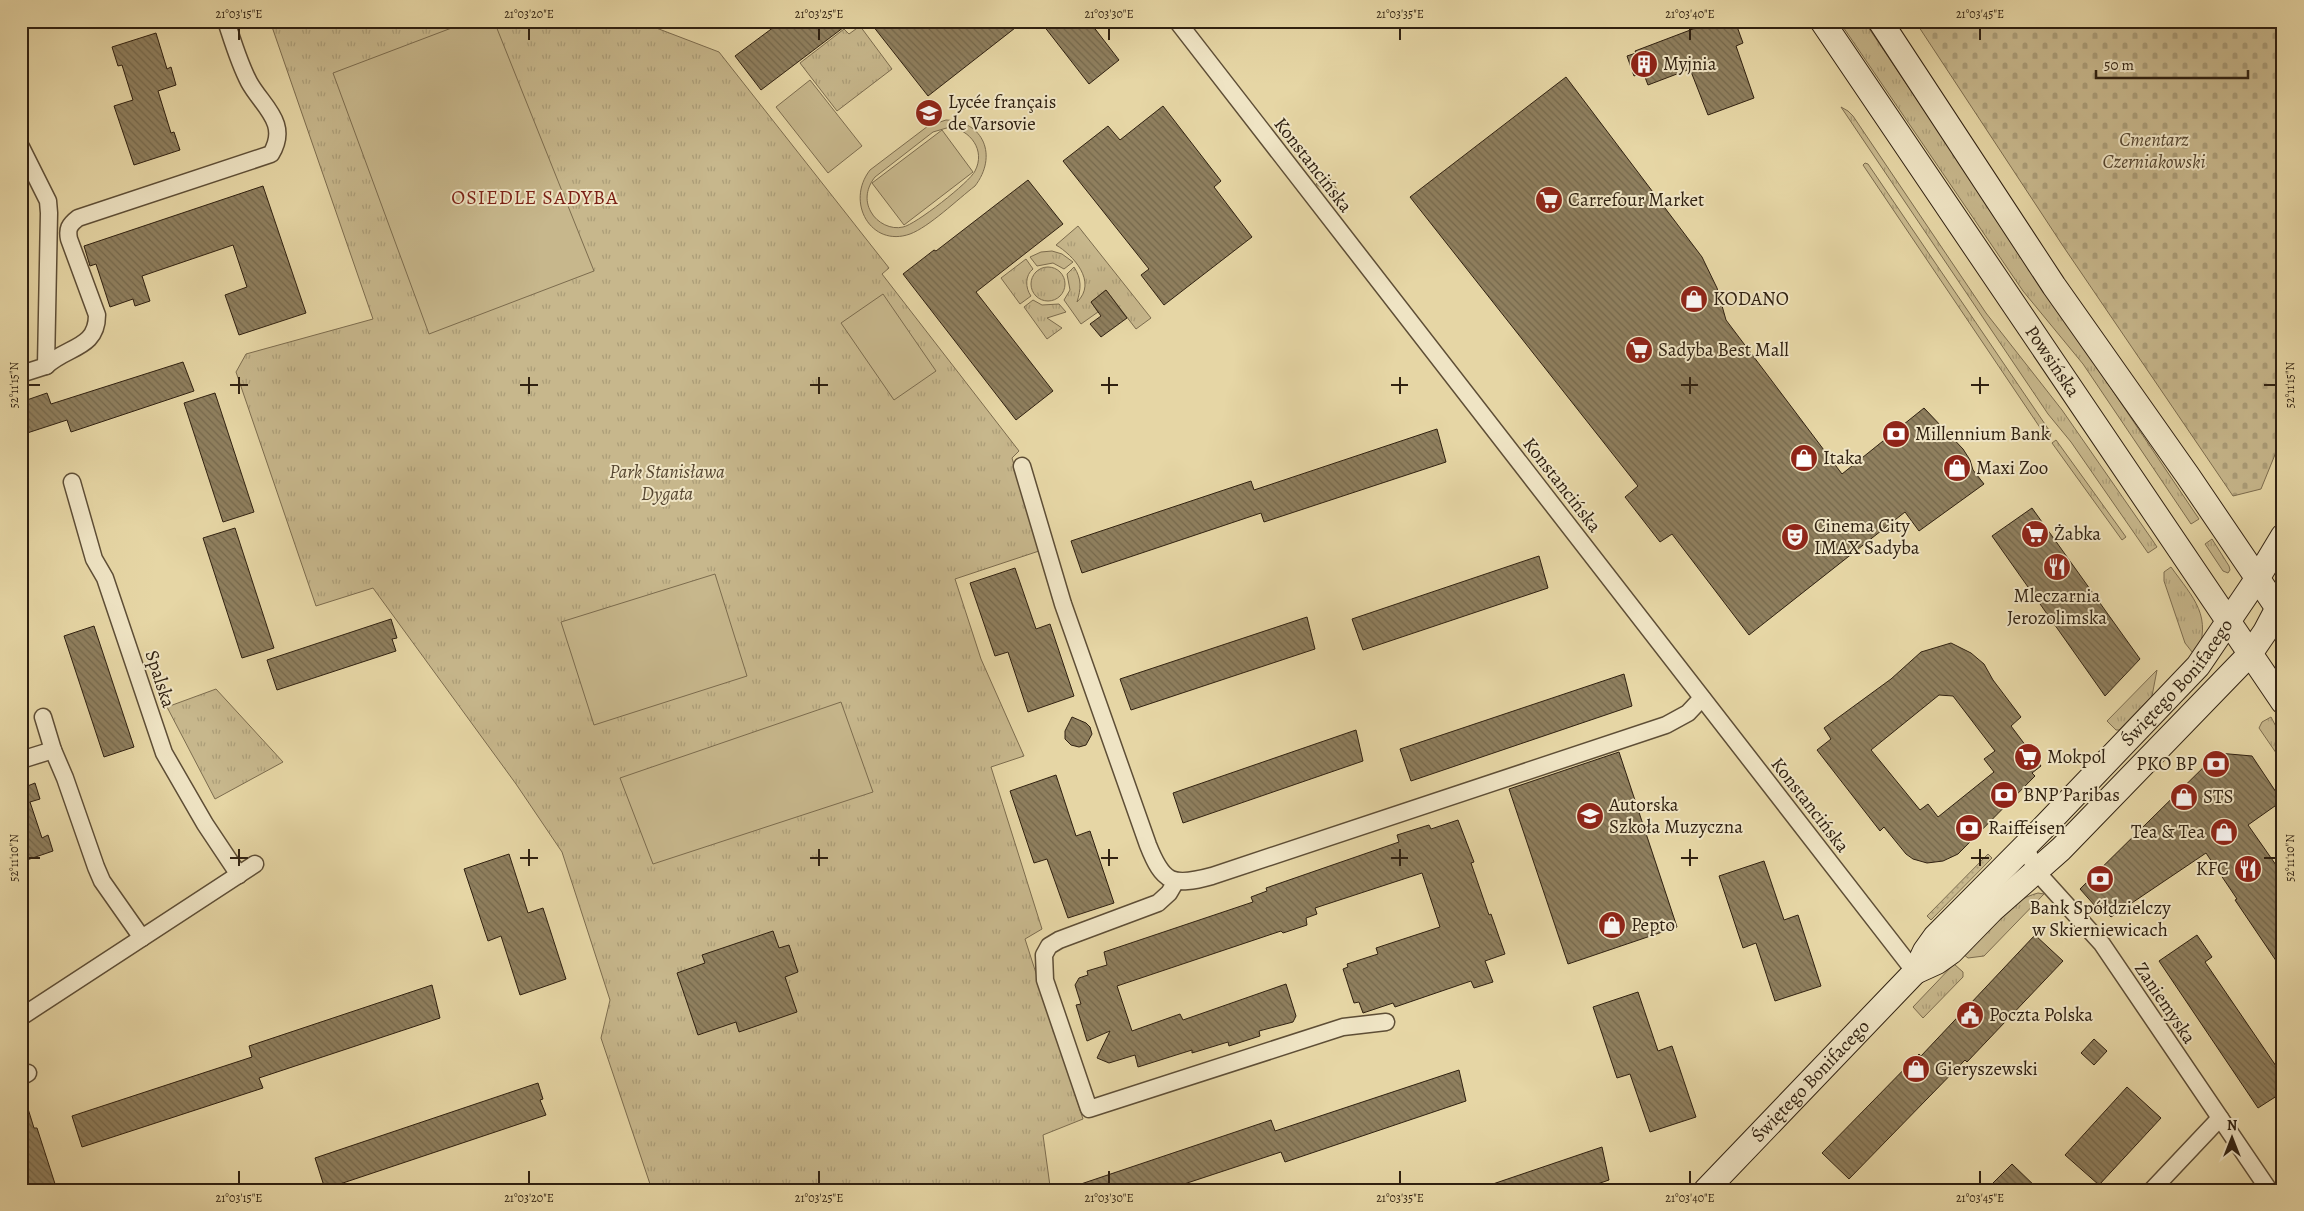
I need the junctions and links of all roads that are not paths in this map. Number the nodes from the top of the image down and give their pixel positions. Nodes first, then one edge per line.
1 (226, 21) edge
2 (1177, 21) edge
3 (1822, 21) edge
4 (1880, 21) edge
5 (21, 147) edge
6 (46, 366) junction
7 (21, 374) edge
8 (1022, 466) dead end
9 (72, 482) dead end
10 (2283, 536) edge
11 (2257, 579) junction
12 (2281, 608) edge
13 (2228, 623) junction
14 (2250, 654) junction
15 (1702, 698) junction
16 (2283, 702) edge
17 (43, 716) dead end
18 (53, 750) junction
19 (21, 760) edge
20 (2030, 842) junction
21 (255, 864) dead end
22 (2036, 871) junction
23 (239, 875) junction
24 (1176, 881) junction
25 (142, 938) junction
26 (1915, 972) junction
27 (21, 1017) edge
28 (1386, 1022) dead end
29 (2220, 1118) junction
30 (1706, 1190) edge
31 (2152, 1190) edge
32 (2269, 1190) edge

1 - 6 street
2 - 15 street, Konstancińska
3 - 13 main road, Powsińska
4 - 11 main road
5 - 6 street
6 - 7 street
8 - 24 street
9 - 23 street, Spalska
10 - 11 main road, Świętego Bonifacego
11 - 12 main road
11 - 13 main road, Świętego Bonifacego
12 - 14 main road, Świętego Bonifacego
13 - 14 main road, Powsińska
13 - 20 main road, Świętego Bonifacego
14 - 16 main road, Powsińska
14 - 22 main road, Świętego Bonifacego
15 - 24 street
15 - 26 street, Konstancińska
17 - 18 street
18 - 19 street
18 - 25 street
20 - 22 street, Zaniemyska
20 - 26 main road, Świętego Bonifacego
21 - 23 street
22 - 26 main road, Świętego Bonifacego
22 - 29 street, Zaniemyska
23 - 25 street
24 - 28 street
25 - 27 street
26 - 30 main road, Świętego Bonifacego
29 - 31 street
29 - 32 street, Zaniemyska

